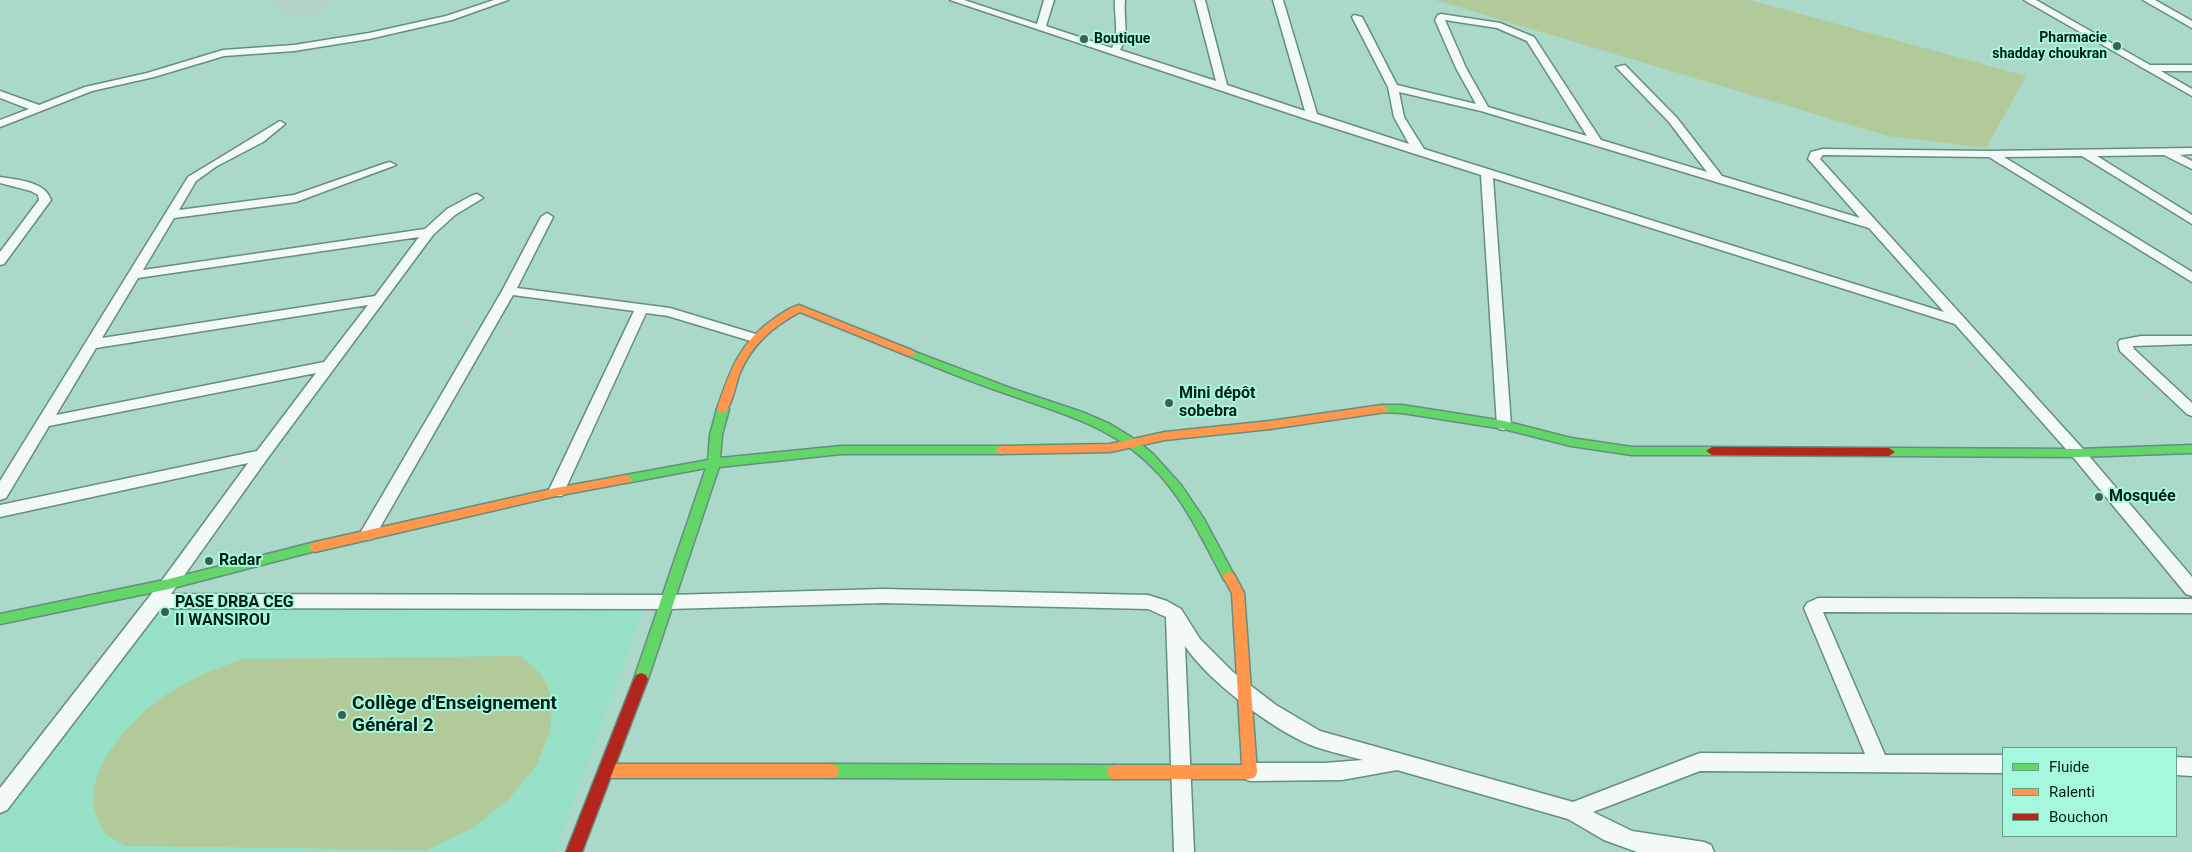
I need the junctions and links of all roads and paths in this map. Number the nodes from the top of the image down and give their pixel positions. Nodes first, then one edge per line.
1 (503, 0) edge
2 (955, 0) edge
3 (1049, 0) edge
4 (1120, 0) edge
5 (1200, 0) edge
6 (1278, 0) edge
7 (2029, 0) edge
8 (2148, 0) edge
9 (1357, 17) dead end
10 (2191, 24) edge
11 (1041, 27) junction
12 (1114, 52) junction
13 (1621, 67) dead end
14 (2149, 68) junction
15 (2192, 68) edge
16 (1222, 86) junction
17 (1393, 88) junction
18 (2192, 93) edge
19 (0, 94) edge
20 (39, 109) junction
21 (1484, 109) junction
22 (1313, 118) junction
23 (0, 124) edge
24 (280, 124) dead end
25 (1597, 143) junction
26 (1419, 150) junction
27 (2167, 151) junction
28 (2192, 151) edge
29 (2083, 152) junction
30 (1991, 154) junction
31 (390, 165) dead end
32 (2192, 166) edge
33 (1486, 172) junction
34 (1718, 179) junction
35 (0, 180) edge
36 (477, 198) dead end
37 (169, 215) junction
38 (547, 217) dead end
39 (2192, 220) edge
40 (1872, 226) junction
41 (429, 232) junction
42 (0, 261) edge
43 (132, 274) junction
44 (2192, 278) edge
45 (509, 291) junction
46 (378, 299) junction
47 (642, 308) junction
48 (1959, 321) junction
49 (754, 338) junction
50 (2192, 340) edge
51 (93, 344) junction
52 (328, 366) junction
53 (2192, 411) edge
54 (45, 422) junction
55 (1504, 424) junction
56 (1132, 443) junction
57 (2192, 449) edge
58 (2078, 453) junction
59 (262, 455) junction
60 (714, 463) junction
61 (556, 492) junction
62 (0, 494) edge
63 (0, 511) edge
64 (368, 534) junction
65 (169, 584) junction
66 (2192, 589) edge
67 (155, 601) junction
68 (669, 602) junction
69 (2192, 606) edge
70 (1175, 614) junction
71 (0, 619) edge
72 (1245, 692) junction
73 (1396, 762) junction
74 (1878, 762) junction
75 (2002, 764) edge
76 (2177, 766) edge
77 (2192, 767) edge
78 (608, 771) junction
79 (1180, 772) junction
80 (1250, 772) junction
81 (0, 804) edge
82 (1573, 811) junction
83 (574, 852) edge
84 (1184, 852) edge
85 (1704, 852) edge

1 - 20 street
2 - 11 street
3 - 11 street
4 - 12 street
5 - 16 street
6 - 22 street
7 - 14 street
8 - 10 street
9 - 17 street
11 - 12 street
12 - 16 street
13 - 34 street
14 - 15 street
14 - 18 street
16 - 22 street
17 - 21 street
17 - 26 street
19 - 20 street
20 - 23 street
21 - 25 street
21 - 25 street
22 - 26 street
24 - 37 street
25 - 34 street
26 - 33 street
27 - 28 street
27 - 29 street
27 - 32 street
29 - 30 street
29 - 39 street
30 - 40 street
30 - 44 street
31 - 37 street
33 - 48 street
33 - 55 street
34 - 40 street
35 - 42 street
36 - 41 street
37 - 43 street
38 - 45 street
40 - 48 street
41 - 43 street
41 - 46 street
43 - 51 street
45 - 47 street
45 - 64 street
46 - 51 street
46 - 52 street
47 - 49 street
47 - 61 street
48 - 58 street
49 - 56 street
49 - 60 street
50 - 53 street
51 - 54 street
52 - 54 street
52 - 59 street
54 - 62 street
55 - 56 street
55 - 58 street
56 - 60 street
56 - 72 street
57 - 58 street
58 - 66 street
59 - 63 street
59 - 65 street
60 - 61 street
60 - 68 street
61 - 64 street
64 - 65 street
65 - 67 street
65 - 71 street
67 - 68 street
67 - 81 street
68 - 70 street
68 - 78 street
69 - 74 street
70 - 72 street
70 - 79 street
72 - 73 street
72 - 80 street
73 - 80 street
73 - 82 street
74 - 75 street
74 - 82 street
76 - 77 street
78 - 79 street
78 - 83 street
79 - 80 street
79 - 84 street
82 - 85 street

